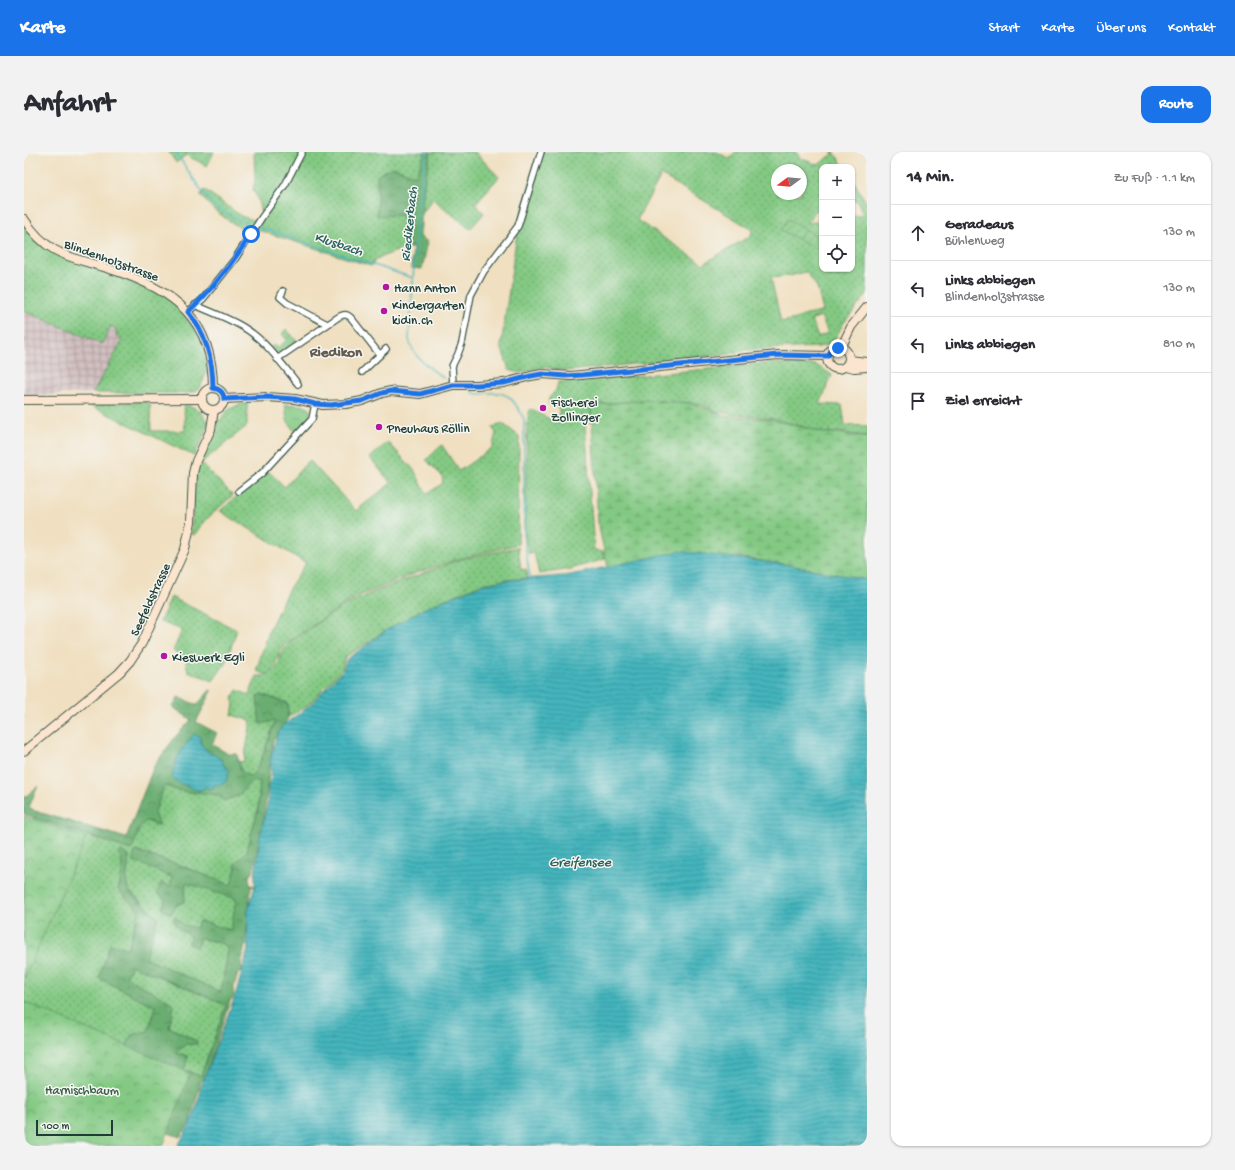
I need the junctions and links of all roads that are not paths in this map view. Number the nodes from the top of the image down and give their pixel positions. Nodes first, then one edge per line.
1 (302, 152) edge
2 (541, 152) edge
3 (24, 218) edge
4 (283, 291) dead end
5 (195, 305) junction
6 (867, 307) edge
7 (188, 312) junction
8 (327, 324) junction
9 (841, 348) junction
10 (386, 349) dead end
11 (380, 355) junction
12 (828, 356) junction
13 (277, 359) junction
14 (867, 362) edge
15 (847, 363) junction
16 (867, 367) edge
17 (362, 372) dead end
18 (298, 384) dead end
19 (453, 385) junction
20 (213, 388) junction
21 (202, 399) junction
22 (224, 399) junction
23 (24, 400) edge
24 (315, 404) junction
25 (214, 410) junction
26 (239, 491) dead end
27 (24, 751) edge

1 - 5 street
2 - 19 street
3 - 7 main road, Blindenholzstrasse
4 - 8 street
5 - 7 street
5 - 13 street
6 - 9 main road
7 - 20 main road, Blindenholzstrasse
8 - 11 street
8 - 13 street
9 - 12 main road
9 - 15 main road
10 - 11 street
11 - 17 street
12 - 15 main road
12 - 19 main road
13 - 18 street
14 - 15 main road
15 - 16 main road
19 - 24 main road
20 - 21 main road
20 - 22 main road
21 - 23 main road
21 - 25 main road
22 - 24 main road
22 - 25 main road
24 - 26 street
25 - 27 main road, Seefeldstrasse

